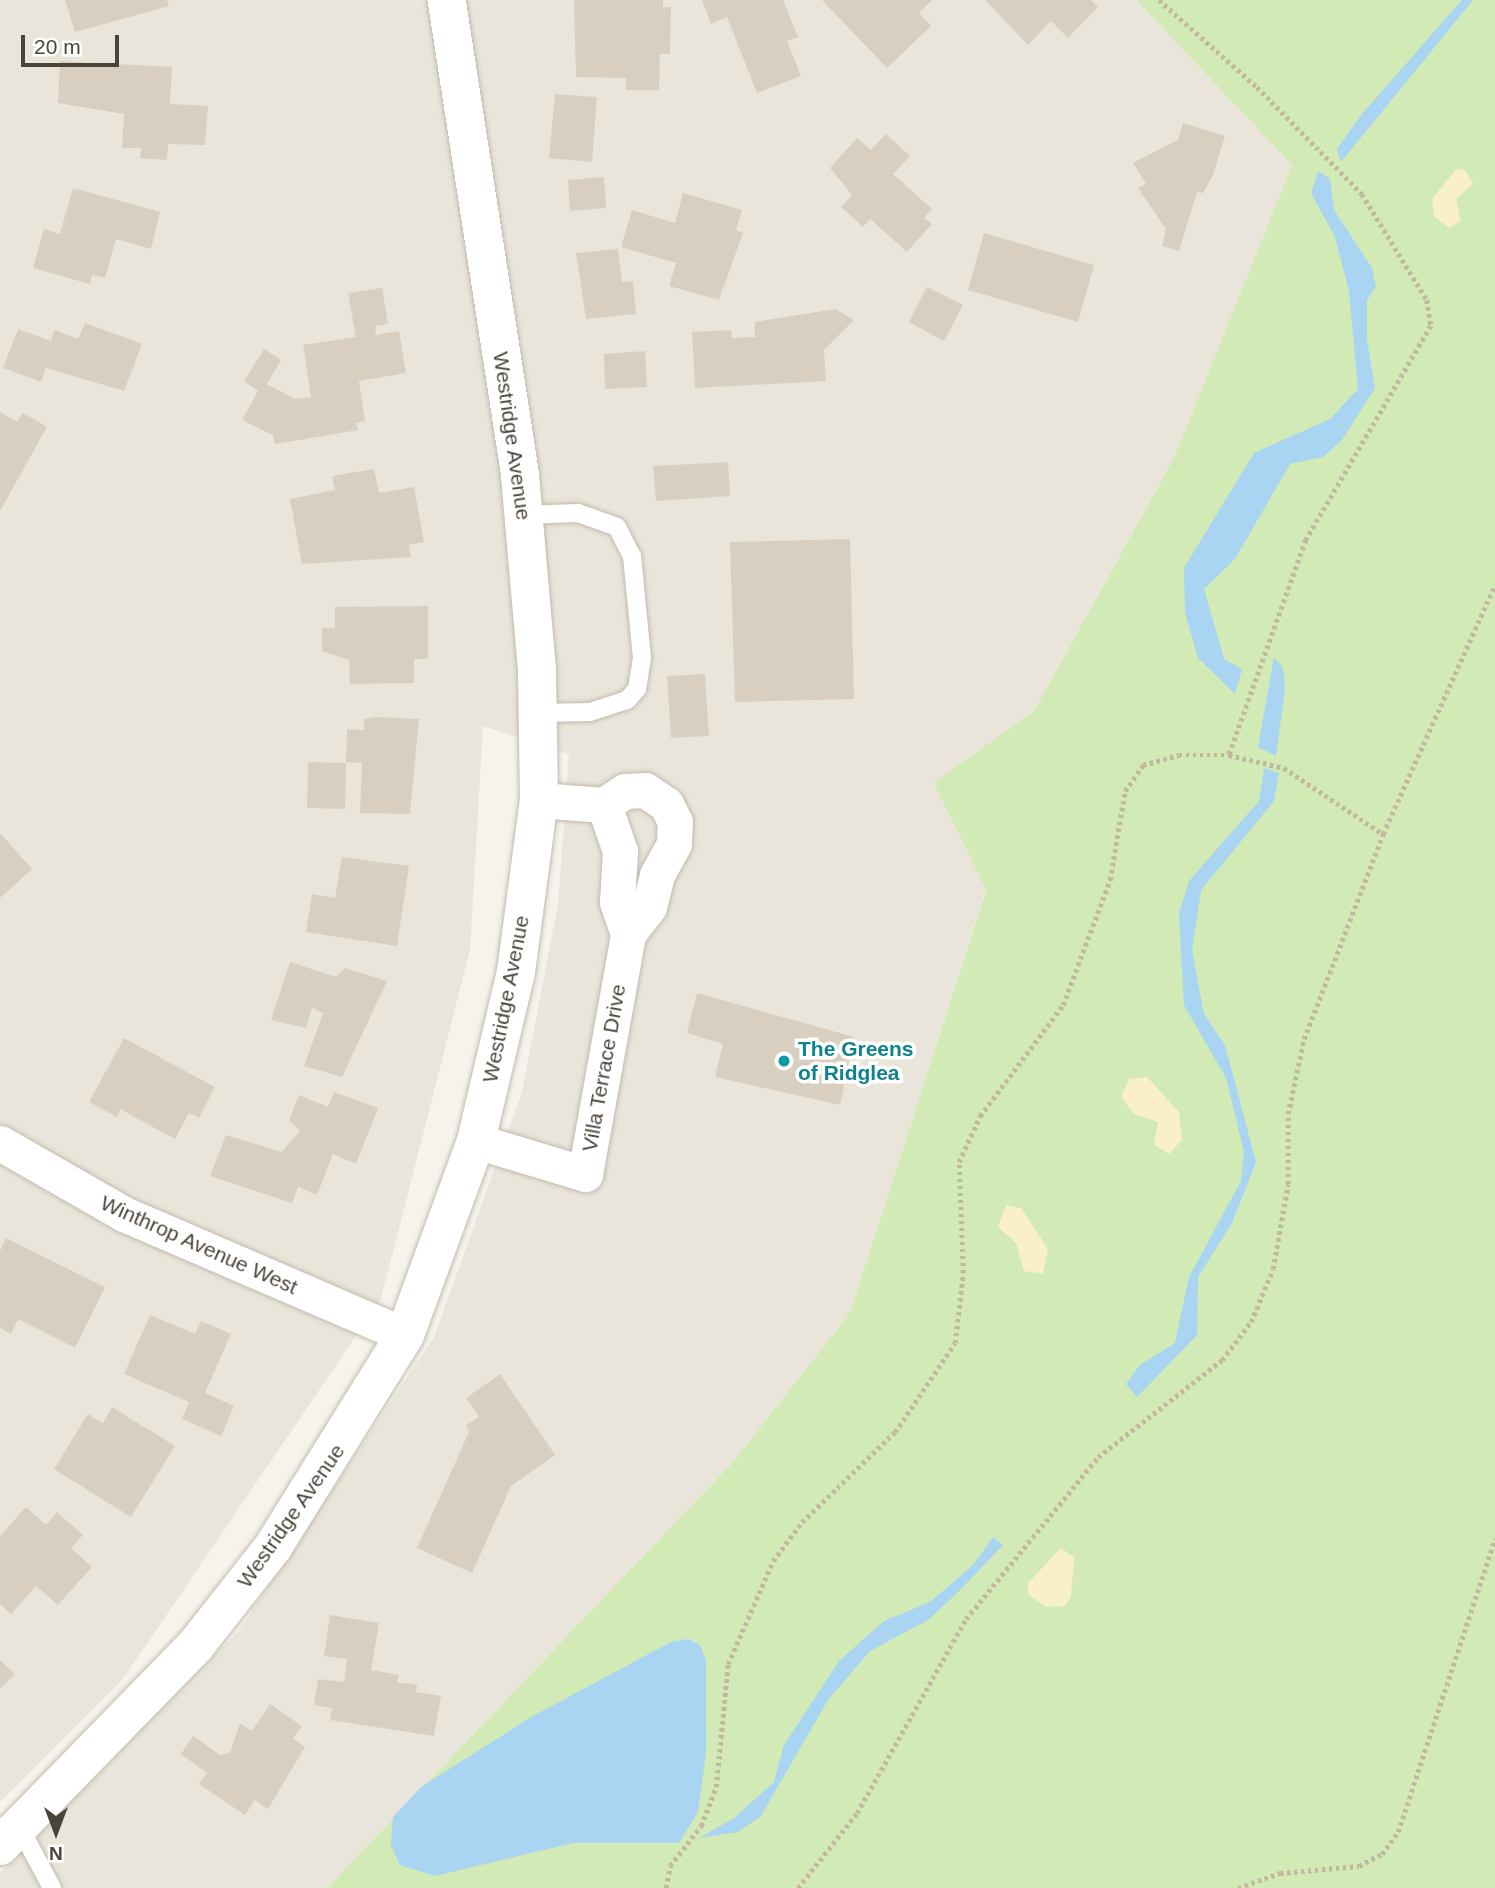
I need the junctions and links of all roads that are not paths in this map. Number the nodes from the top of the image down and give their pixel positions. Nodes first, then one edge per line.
1 (447, 0) edge
2 (523, 515) junction
3 (538, 713) junction
4 (539, 800) junction
5 (604, 805) junction
6 (619, 869) junction
7 (657, 875) junction
8 (628, 933) junction
9 (476, 1141) junction
10 (0, 1143) edge
11 (405, 1335) junction
12 (10, 1836) edge
13 (52, 1888) edge

1 - 2 street, Westridge Avenue
2 - 3 street, Westridge Avenue
2 - 3 lane
3 - 4 street, Westridge Avenue
4 - 5 street, Villa Terrace Drive
4 - 9 street, Westridge Avenue
5 - 6 street, Villa Terrace Drive
5 - 7 street, Villa Terrace Drive
6 - 7 street
6 - 8 street, Villa Terrace Drive
7 - 8 street, Villa Terrace Drive
8 - 9 street, Villa Terrace Drive
9 - 11 street, Westridge Avenue
10 - 11 street, Winthrop Avenue West
11 - 12 street, Westridge Avenue
12 - 13 lane

